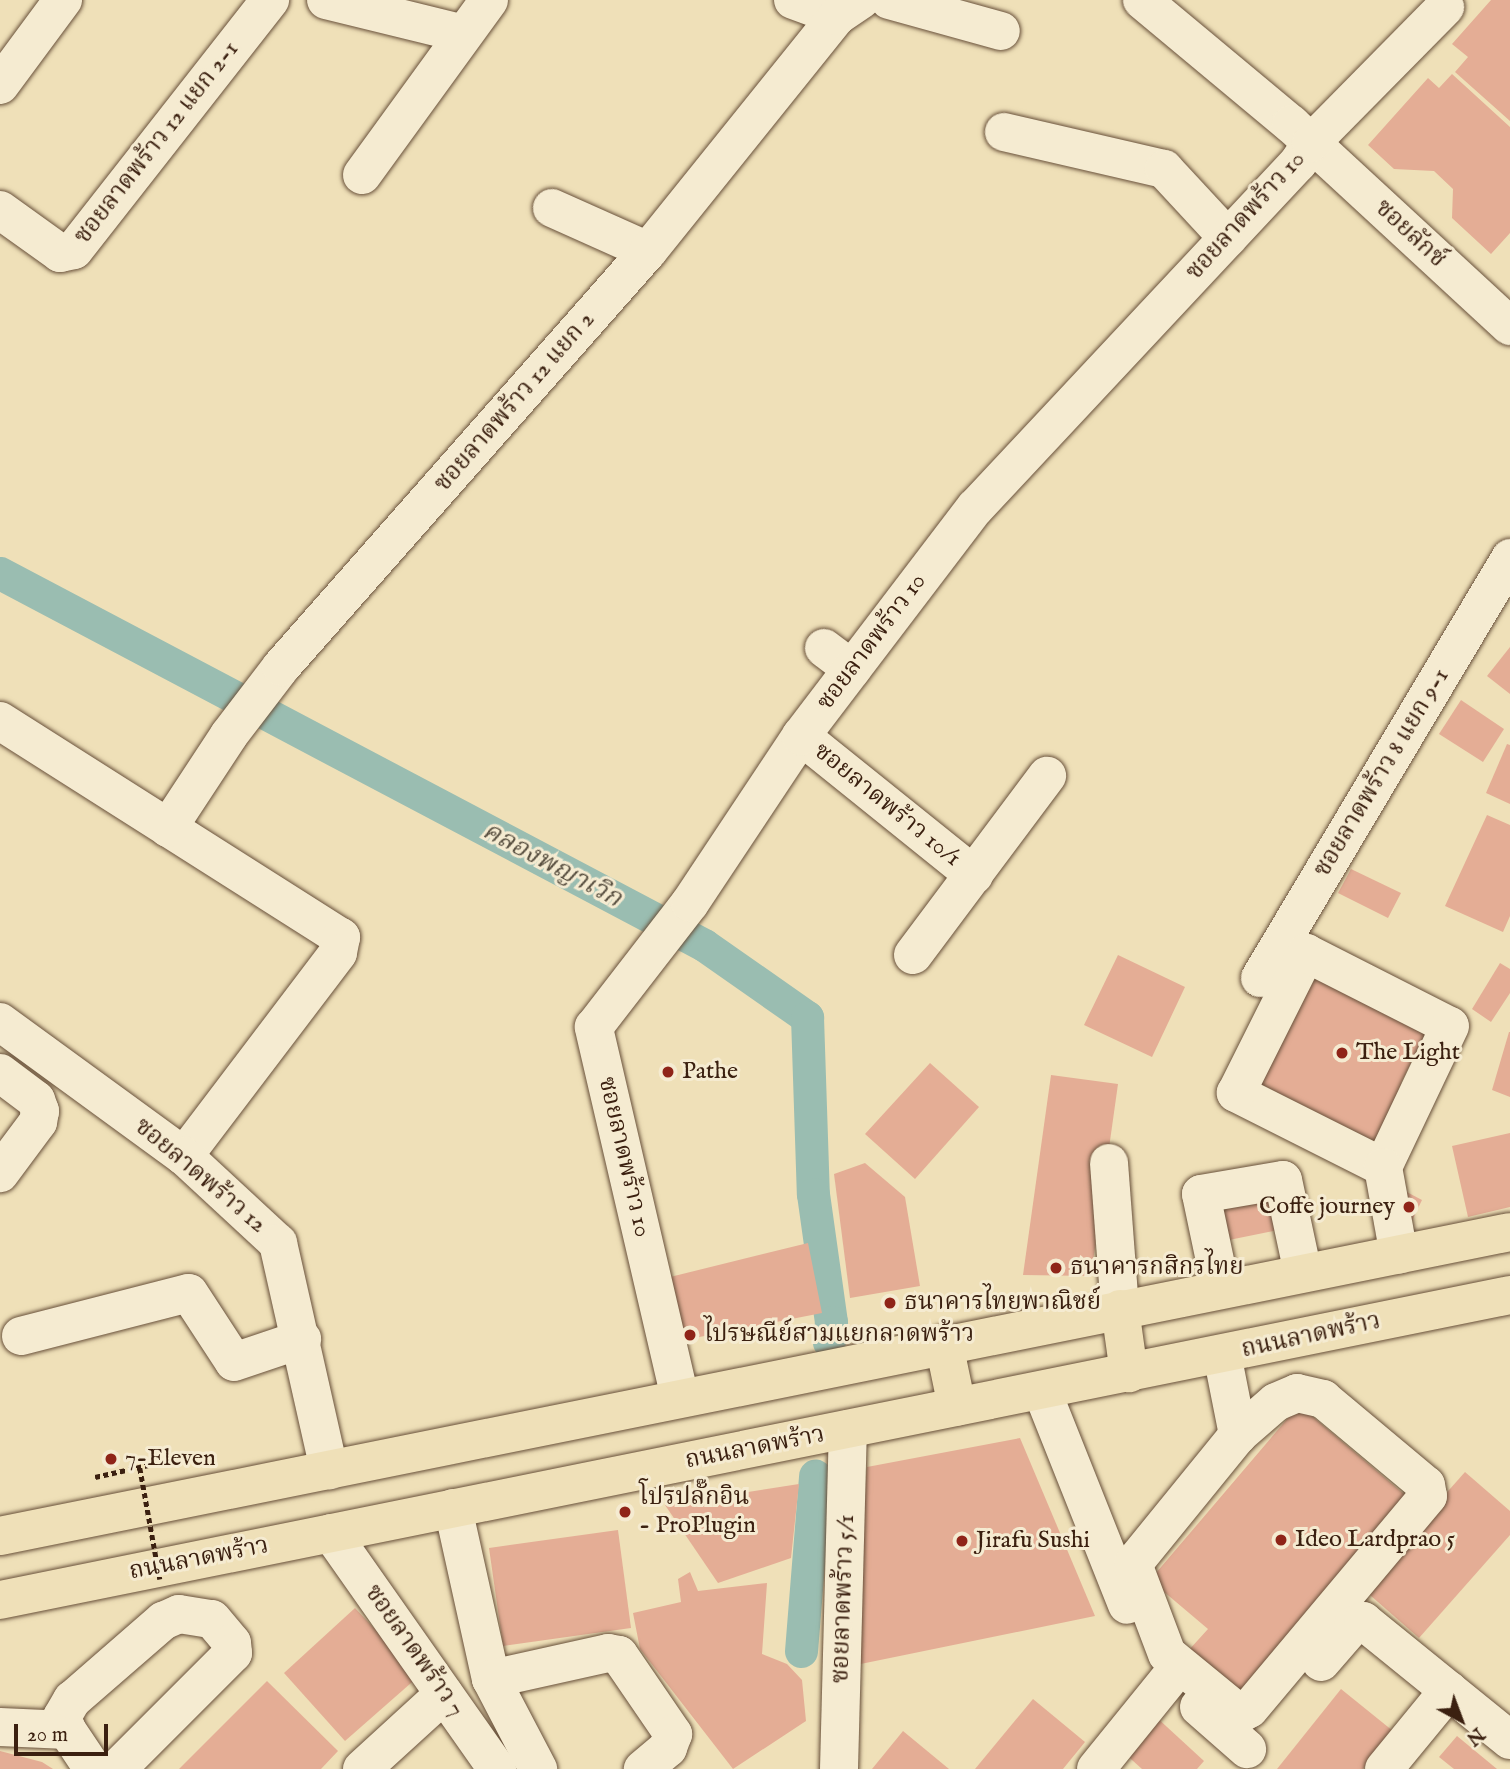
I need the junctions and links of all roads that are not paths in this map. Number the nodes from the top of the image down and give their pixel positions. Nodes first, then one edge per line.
1 (63, 0) edge
2 (270, 0) edge
3 (326, 0) edge
4 (489, 0) edge
5 (793, 0) edge
6 (889, 0) edge
7 (1142, 0) edge
8 (1445, 7) dead end
9 (849, 8) edge
10 (1001, 32) dead end
11 (464, 34) junction
12 (0, 85) edge
13 (1004, 132) dead end
14 (1311, 143) junction
15 (362, 175) dead end
16 (552, 208) dead end
17 (0, 210) edge
18 (1228, 238) junction
19 (648, 251) junction
20 (1510, 326) edge
21 (1508, 566) edge
22 (0, 721) edge
23 (801, 736) junction
24 (1047, 776) dead end
25 (169, 828) junction
26 (974, 875) junction
27 (913, 955) dead end
28 (1260, 978) dead end
29 (0, 1022) edge
30 (0, 1073) edge
31 (184, 1156) junction
32 (1109, 1163) dead end
33 (1383, 1167) junction
34 (0, 1173) edge
35 (1510, 1232) edge
36 (1399, 1255) junction
37 (1303, 1273) junction
38 (1221, 1289) junction
39 (1510, 1295) edge
40 (1120, 1309) junction
41 (21, 1336) dead end
42 (302, 1339) junction
43 (944, 1344) junction
44 (1222, 1354) junction
45 (1129, 1373) junction
46 (1042, 1391) junction
47 (680, 1398) junction
48 (957, 1407) junction
49 (848, 1429) junction
50 (1238, 1435) junction
51 (329, 1470) junction
52 (453, 1508) junction
53 (331, 1533) junction
54 (0, 1536) edge
55 (0, 1600) edge
56 (491, 1679) junction
57 (1168, 1680) junction
58 (1449, 1690) junction
59 (444, 1694) junction
60 (0, 1727) edge
61 (66, 1730) junction
62 (1510, 1740) edge
63 (1240, 1759) edge
64 (93, 1769) edge
65 (117, 1769) edge
66 (362, 1769) edge
67 (497, 1769) edge
68 (538, 1769) edge
69 (643, 1769) edge
70 (839, 1769) edge
71 (1096, 1769) edge
72 (1384, 1769) edge

1 - 12 street
2 - 17 street, ซอยลาดพร้าว 12 แยก 2-1
3 - 11 street
4 - 11 street
5 - 9 street, ซอยลาดพร้าว 12 แยก 2
6 - 10 street
7 - 14 street, ซอยลักซ์
8 - 14 street, ซอยลาดพร้าว 10
9 - 19 street, ซอยลาดพร้าว 12 แยก 2
11 - 15 street
13 - 18 street
14 - 18 street, ซอยลาดพร้าว 10
14 - 20 street, ซอยลักซ์
16 - 19 street
18 - 23 street, ซอยลาดพร้าว 10
19 - 25 street, ซอยลาดพร้าว 12 แยก 2
21 - 28 street, ซอยลาดพร้าว 8 แยก 9-1
22 - 25 street
23 - 26 street, ซอยลาดพร้าว 10/1
23 - 47 street, ซอยลาดพร้าว 10
24 - 26 street, ซอยลาดพร้าว 10/1
25 - 31 street
26 - 27 street, ซอยลาดพร้าว 10/1
29 - 31 street, ซอยลาดพร้าว 12
30 - 34 street
31 - 42 street, ซอยลาดพร้าว 12
32 - 40 street
33 - 33 street
33 - 36 street
35 - 36 main road
36 - 37 main road
37 - 38 main road
37 - 38 street
38 - 40 main road
39 - 44 main road, ถนนลาดพร้าว
40 - 43 main road
40 - 45 main road
41 - 42 street
42 - 51 street, ซอยลาดพร้าว 12
43 - 47 main road
43 - 48 main road
44 - 45 main road, ถนนลาดพร้าว
44 - 50 street
45 - 46 main road, ถนนลาดพร้าว
46 - 48 main road, ถนนลาดพร้าว
46 - 57 street
47 - 51 main road
48 - 49 main road, ถนนลาดพร้าว
49 - 52 main road, ถนนลาดพร้าว
49 - 70 street, ซอยลาดพร้าว 5/1
50 - 50 street
51 - 54 main road
52 - 53 main road, ถนนลาดพร้าว
52 - 56 street
53 - 55 main road, ถนนลาดพร้าว
53 - 59 street, ซอยลาดพร้าว 7
56 - 68 street
56 - 69 street
57 - 63 street
57 - 71 street
58 - 62 street
58 - 63 street
58 - 72 street
59 - 66 street
59 - 67 street, ซอยลาดพร้าว 7
60 - 61 street
61 - 64 street
61 - 65 street

